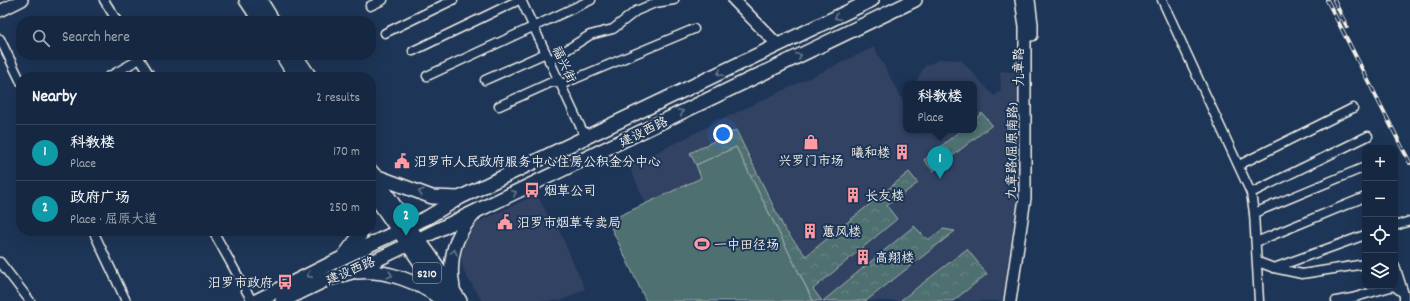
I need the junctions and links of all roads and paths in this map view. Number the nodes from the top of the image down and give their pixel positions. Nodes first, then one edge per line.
1 (8, 0) edge
2 (22, 0) edge
3 (104, 0) edge
4 (246, 0) edge
5 (260, 0) edge
6 (383, 0) edge
7 (453, 0) edge
8 (520, 0) edge
9 (591, 0) edge
10 (674, 0) edge
11 (734, 0) edge
12 (872, 0) edge
13 (916, 0) edge
14 (1020, 0) edge
15 (1029, 0) edge
16 (1162, 0) edge
17 (0, 4) edge
18 (854, 4) edge
19 (370, 6) dead end
20 (0, 11) edge
21 (114, 16) edge
22 (257, 16) edge
23 (270, 16) edge
24 (534, 27) junction
25 (694, 29) dead end
26 (385, 33) dead end
27 (0, 39) edge
28 (778, 45) junction
29 (413, 51) dead end
30 (548, 57) junction
31 (134, 60) edge
32 (141, 60) edge
33 (285, 60) edge
34 (298, 60) edge
35 (16, 72) edge
36 (116, 72) edge
37 (148, 72) edge
38 (293, 72) edge
39 (307, 72) edge
40 (427, 76) dead end
41 (485, 80) dead end
42 (560, 83) junction
43 (499, 106) dead end
44 (1353, 108) dead end
45 (591, 136) junction
46 (1368, 136) dead end
47 (1239, 166) junction
48 (1362, 168) edge
49 (376, 175) edge
50 (376, 180) edge
51 (1251, 193) junction
52 (376, 197) edge
53 (459, 198) junction
54 (1362, 198) edge
55 (478, 210) junction
56 (1254, 213) junction
57 (1410, 221) edge
58 (1398, 225) edge
59 (404, 229) junction
60 (95, 236) edge
61 (216, 236) edge
62 (359, 236) edge
63 (1362, 236) edge
64 (413, 241) junction
65 (1256, 242) junction
66 (344, 257) junction
67 (0, 262) edge
68 (1258, 262) junction
69 (1362, 264) edge
70 (1274, 268) junction
71 (352, 272) junction
72 (1398, 276) edge
73 (1404, 297) edge
74 (451, 298) edge
75 (30, 301) edge
76 (126, 301) edge
77 (252, 301) edge
78 (256, 301) edge
79 (282, 301) edge
80 (1010, 301) edge
81 (1018, 301) edge
82 (1259, 301) edge
83 (1336, 301) edge

1 - 17 street
2 - 20 street
3 - 21 street
4 - 22 main road
5 - 23 main road
6 - 19 street
7 - 26 street
8 - 24 street, 福兴街
8 - 29 street
9 - 24 street
10 - 30 street
11 - 28 street
12 - 18 main road, 建设西路
55 -> 13 main road, 建设西路
14 - 80 street, 九章路(屈原南路)
15 - 81 street, 九章路
16 - 47 street
18 -> 28 main road, 建设西路
24 - 30 street, 福兴街
24 - 40 street
25 - 42 street
27 - 35 street
28 -> 45 main road, 建设西路
30 - 41 street
30 - 42 street, 福兴街
31 - 36 street
32 - 37 street
33 - 38 main road
34 - 39 main road
42 - 43 street
42 - 45 street, 福兴街
44 - 47 street
45 - 53 main road, 建设西路
46 - 51 street
47 - 51 street
48 - 56 street
53 -> 49 main road
50 - 59 main road, S210
51 - 56 street
52 - 59 main road, S210
53 - 59 main road, 建设西路
54 - 65 street
55 - 64 main road, 建设西路
74 -> 55 main road
56 - 65 street
57 - 58 street
59 - 64 main road, S210
59 - 66 main road, 建设西路
60 - 76 street
61 - 77 street
62 - 66 main road
63 - 70 street
64 - 71 main road, 建设西路
64 - 74 main road, S210
65 - 68 street
66 -> 78 main road, 建设西路
67 - 75 street
68 - 70 street
68 - 82 street
69 - 70 street
71 -> 74 main road
71 - 79 main road, 建设西路
72 - 73 street
73 - 83 street

